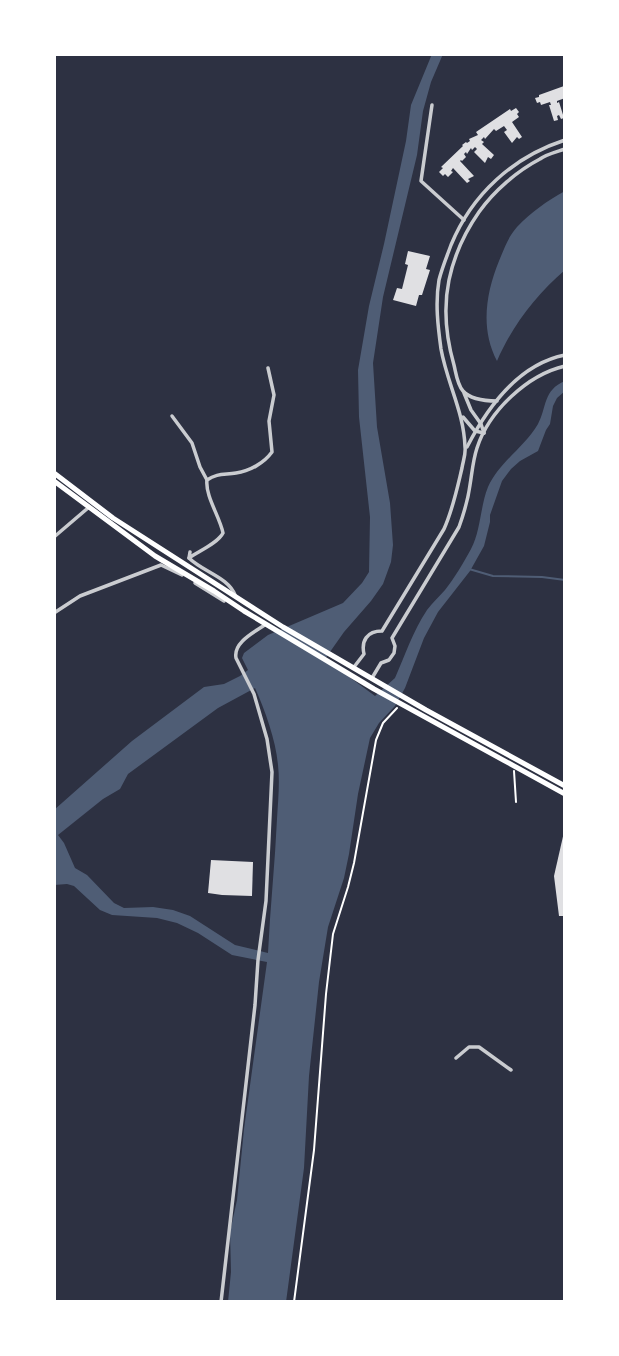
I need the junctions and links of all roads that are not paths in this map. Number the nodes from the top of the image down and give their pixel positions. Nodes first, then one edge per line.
1 (432, 105) dead end
2 (565, 140) edge
3 (565, 149) edge
4 (464, 220) junction
5 (565, 355) edge
6 (565, 366) edge
7 (268, 368) dead end
8 (463, 391) junction
9 (497, 401) junction
10 (172, 416) dead end
11 (461, 416) junction
12 (481, 424) junction
13 (475, 431) junction
14 (484, 433) junction
15 (466, 449) junction
16 (54, 473) edge
17 (207, 480) junction
18 (54, 481) edge
19 (88, 508) junction
20 (54, 537) edge
21 (236, 599) junction
22 (242, 610) junction
23 (54, 613) edge
24 (268, 622) junction
25 (354, 667) junction
26 (372, 678) junction
27 (565, 786) edge
28 (565, 794) edge
29 (456, 1058) dead end
30 (511, 1070) dead end
31 (221, 1302) edge

1 - 4 street
2 - 4 street
3 - 8 street
4 - 11 street
5 - 9 street
6 - 14 street
7 - 17 street
8 - 9 street
8 - 12 street
9 - 12 street
10 - 17 street
11 - 13 street
11 - 15 street
12 - 13 street
12 - 14 street
13 - 14 street
13 - 15 street
14 - 26 street
15 - 25 street
16 - 21 main road
17 - 21 street
18 - 19 main road
19 - 20 street
19 - 22 main road
21 - 24 main road
22 - 23 street
22 - 24 main road
24 - 25 main road
24 - 28 main road
24 - 31 street
25 - 26 main road
26 - 27 main road
29 - 30 street

